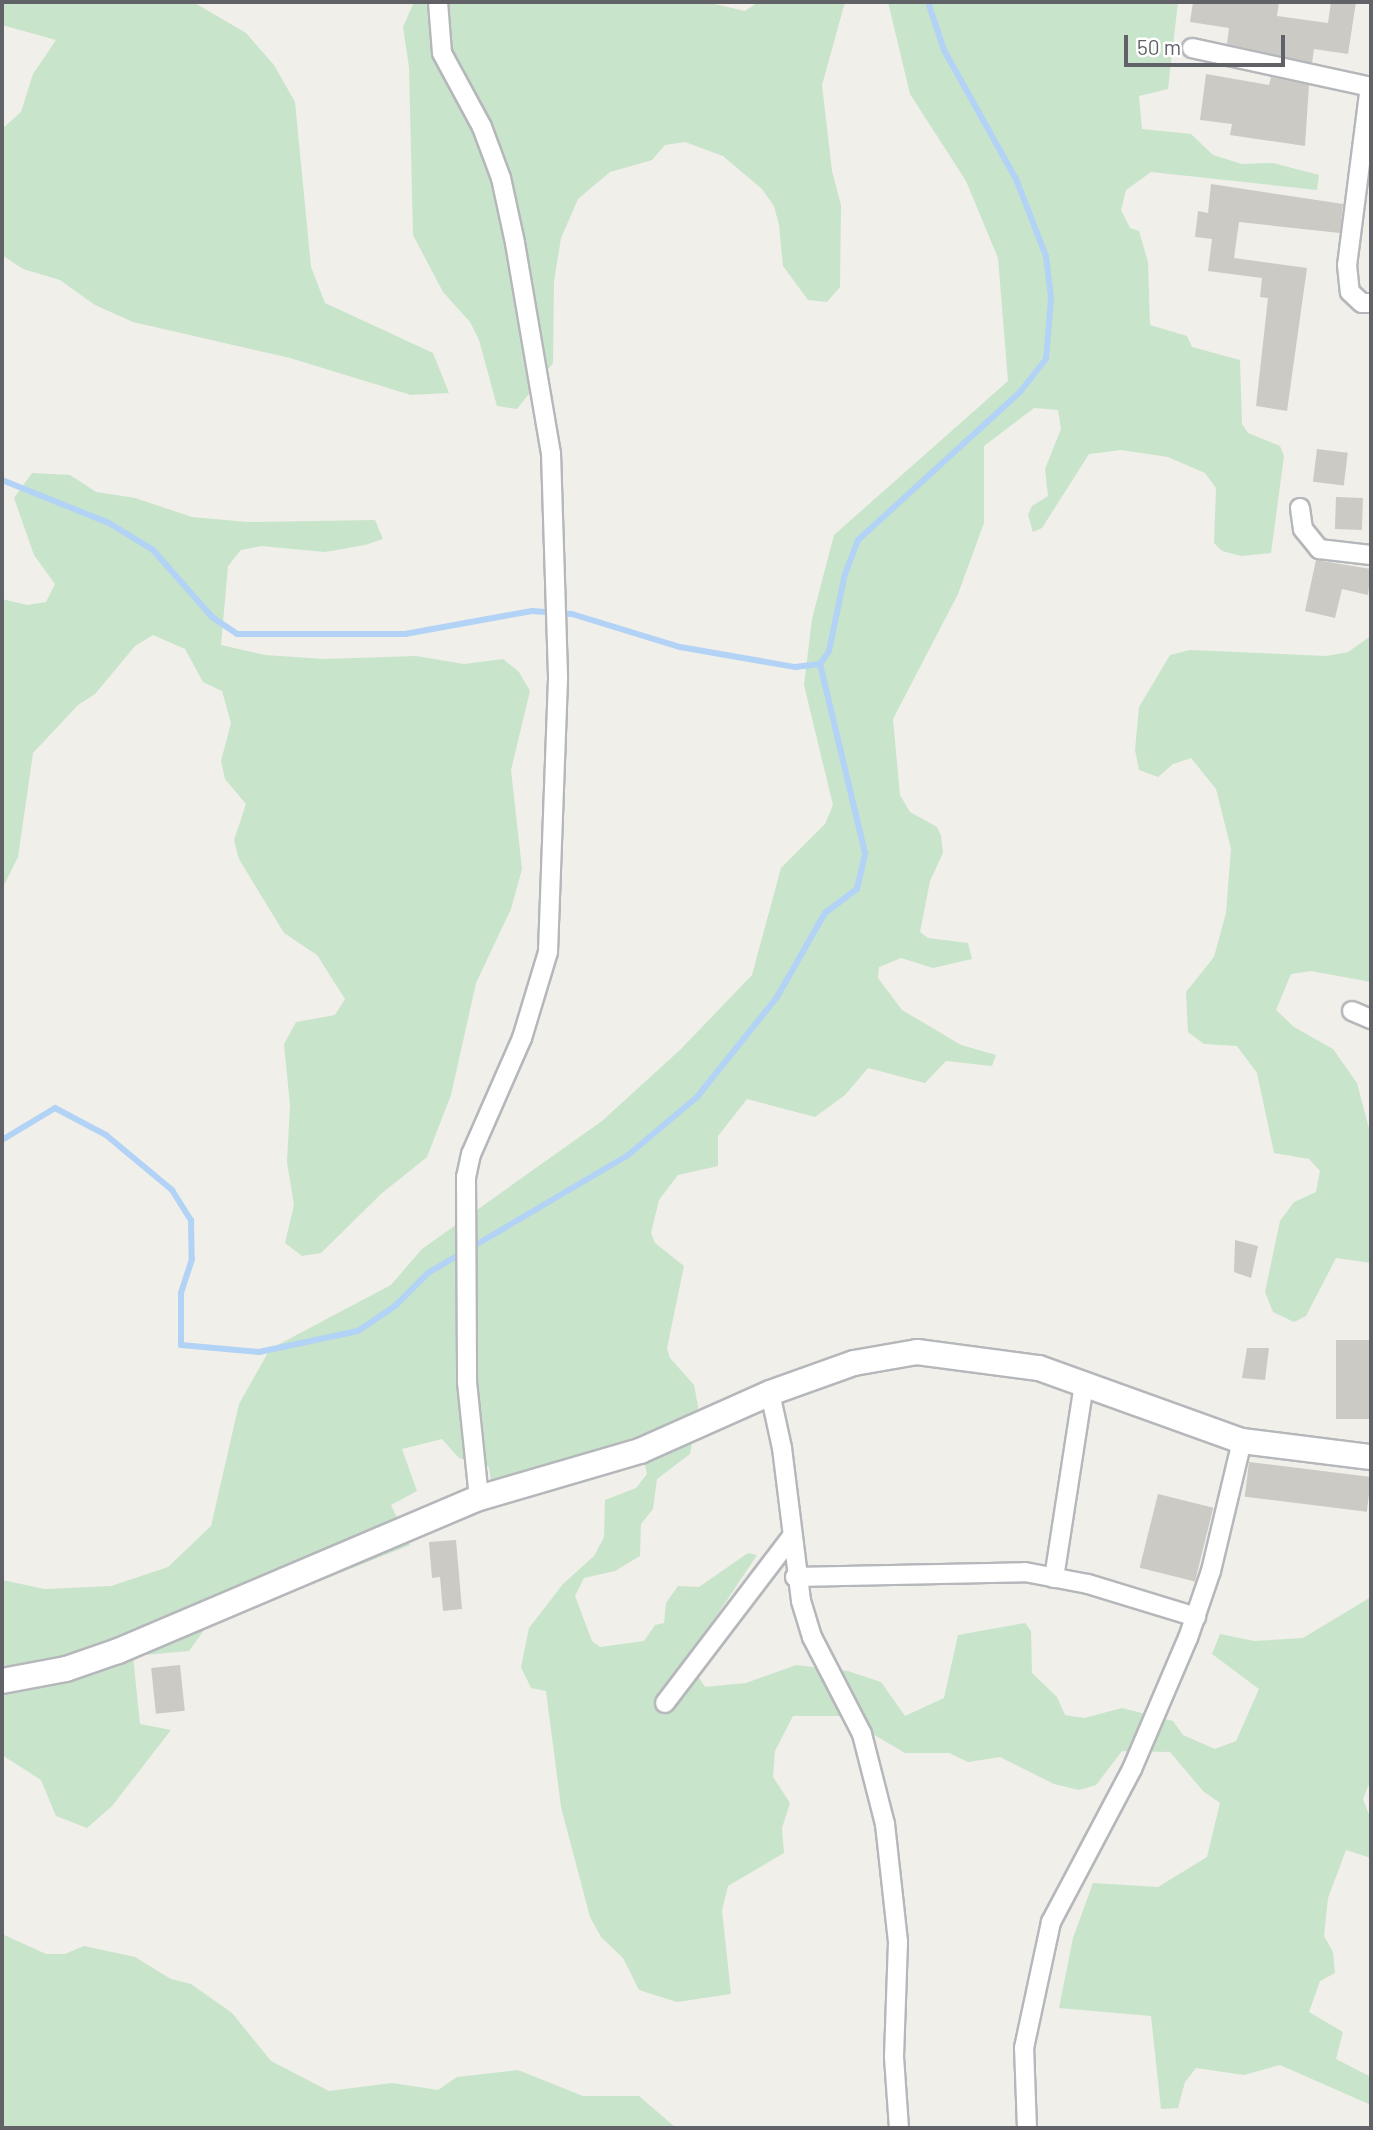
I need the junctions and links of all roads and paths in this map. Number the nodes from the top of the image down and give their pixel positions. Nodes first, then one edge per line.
1 (438, 2) edge
2 (1192, 48) dead end
3 (1371, 87) edge
4 (1371, 303) edge
5 (1300, 508) dead end
6 (1371, 555) edge
7 (1352, 1011) dead end
8 (1371, 1019) edge
9 (1084, 1385) junction
10 (770, 1393) junction
11 (1242, 1441) junction
12 (1371, 1457) edge
13 (479, 1498) junction
14 (792, 1536) junction
15 (795, 1577) junction
16 (1054, 1578) junction
17 (1196, 1617) junction
18 (2, 1681) edge
19 (665, 1703) dead end
20 (899, 2128) edge
21 (1027, 2128) edge

1 - 13 street
2 - 3 street
3 - 4 street
5 - 6 street
7 - 8 street
9 - 10 main road
9 - 11 main road
9 - 16 street
10 - 13 main road
10 - 14 street
11 - 12 main road
11 - 17 street
13 - 18 main road
14 - 15 street
14 - 19 street
15 - 16 street
15 - 20 street
16 - 17 street
17 - 21 street

